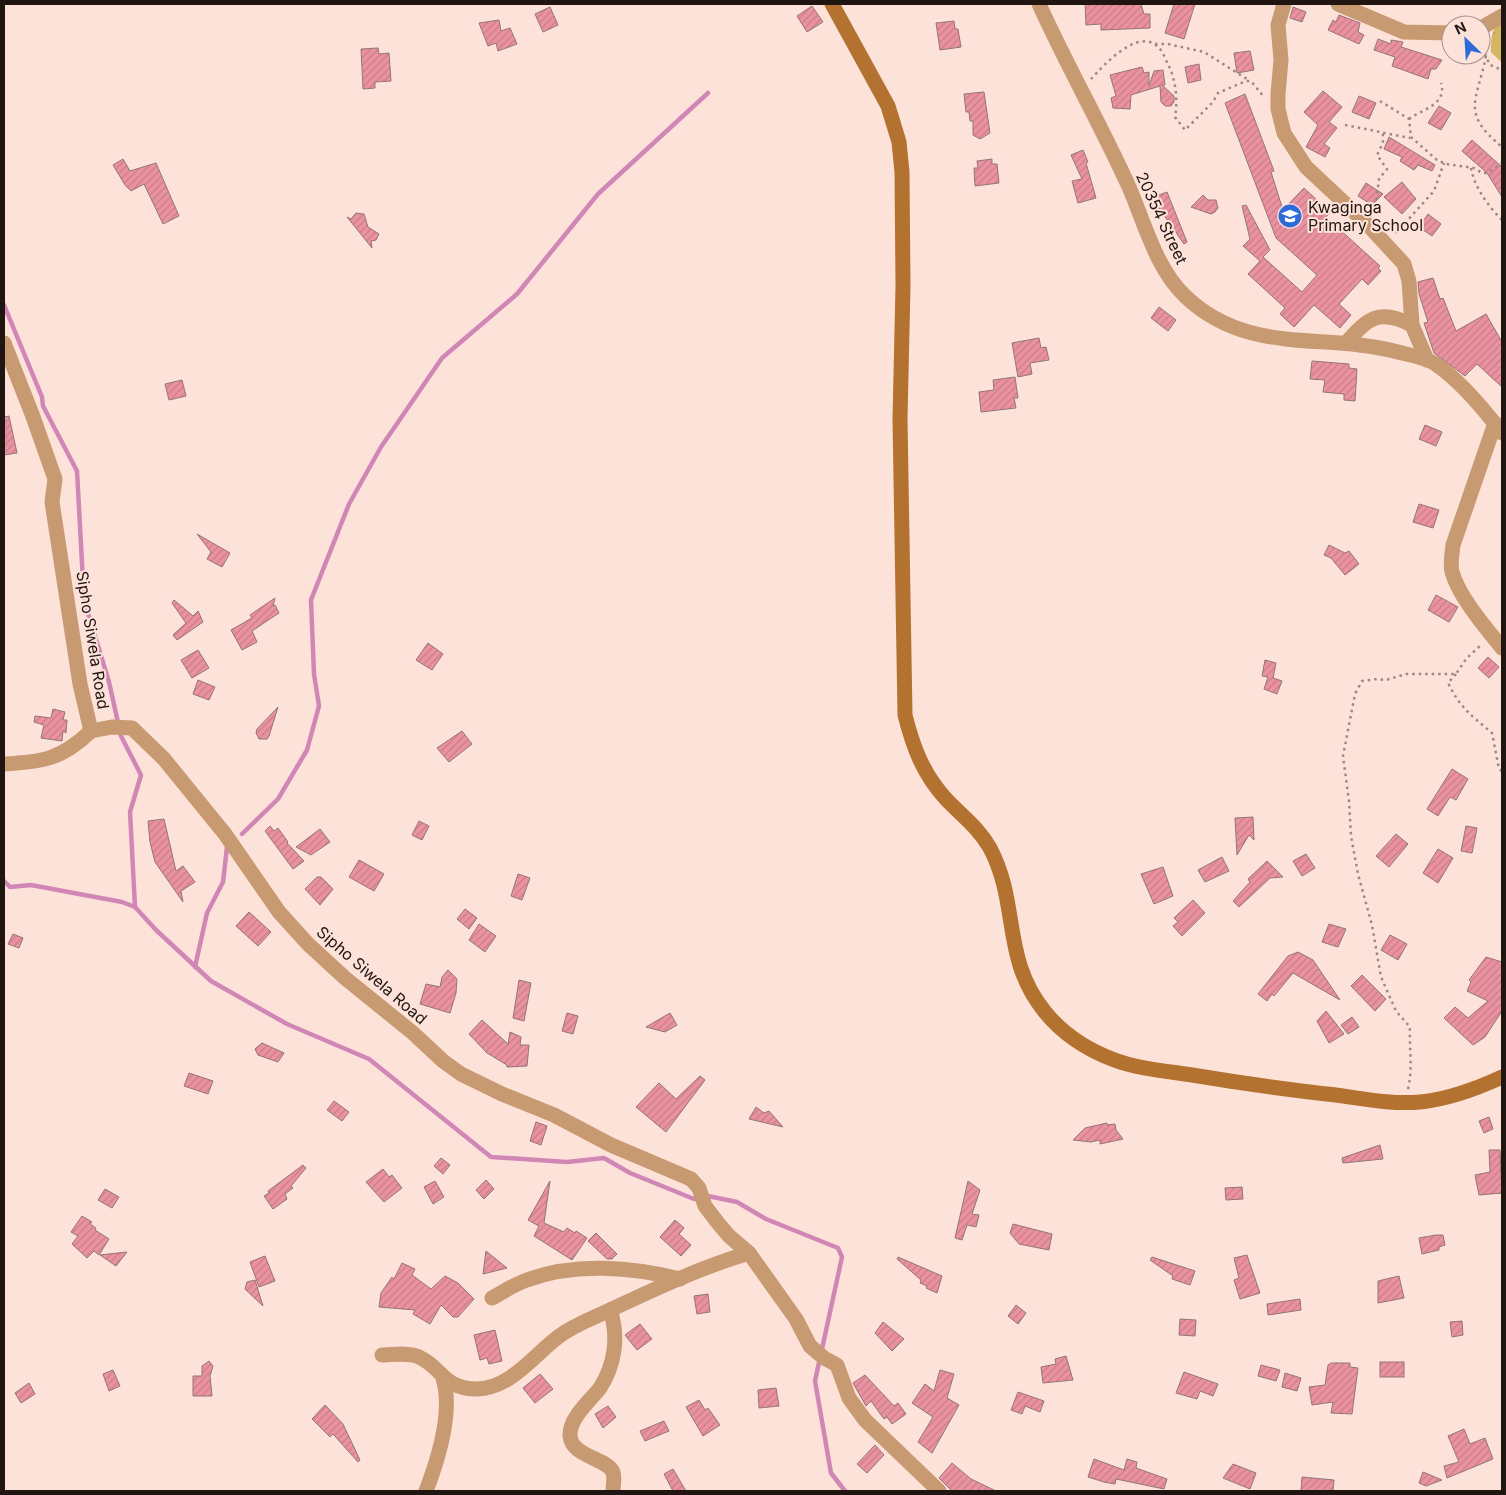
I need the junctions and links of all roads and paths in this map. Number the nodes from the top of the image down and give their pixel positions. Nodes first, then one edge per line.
1 (832, 4) edge
2 (1039, 4) edge
3 (1284, 4) edge
4 (1338, 4) edge
5 (1502, 16) edge
6 (1491, 23) edge
7 (1441, 33) edge
8 (1155, 44) junction
9 (1484, 65) edge
10 (1490, 65) edge
11 (1502, 70) edge
12 (1251, 81) junction
13 (1441, 83) dead end
14 (1078, 87) junction
15 (1380, 101) dead end
16 (1278, 110) junction
17 (1409, 119) junction
18 (1345, 125) dead end
19 (1383, 132) junction
20 (1412, 139) junction
21 (1502, 147) edge
22 (1444, 163) junction
23 (1502, 163) edge
24 (1470, 168) junction
25 (1502, 220) edge
26 (1368, 225) junction
27 (1393, 252) junction
28 (1412, 325) junction
29 (4, 343) edge
30 (1346, 343) junction
31 (1427, 360) junction
32 (1499, 428) edge
33 (1492, 635) junction
34 (1502, 648) edge
35 (1456, 674) junction
36 (91, 731) junction
37 (4, 764) edge
38 (1502, 771) edge
39 (1502, 1077) edge
40 (1405, 1103) junction
41 (749, 1253) junction
42 (680, 1279) junction
43 (492, 1298) dead end
44 (610, 1310) junction
45 (382, 1355) dead end
46 (443, 1378) junction
47 (426, 1491) edge
48 (613, 1491) edge
49 (939, 1491) edge

1 - 40 street
2 - 14 street, 20354 Street
3 - 16 street
4 - 7 street
5 - 6 street
8 - 12 path
8 - 12 path
8 - 14 path
9 - 21 path
10 - 11 path
12 - 16 path
13 - 17 path
14 - 30 street, 20354 Street
15 - 17 path
16 - 26 street
17 - 20 path
18 - 19 path
19 - 20 path
19 - 26 path
20 - 22 path
22 - 24 path
22 - 27 path
23 - 24 path
24 - 25 path
26 - 27 street
27 - 28 street
28 - 30 street
28 - 31 street
29 - 36 street, Sipho Siwela Road
30 - 31 street, 20354 Street
31 - 32 street
32 - 33 street
33 - 34 street
33 - 35 path
35 - 38 path
35 - 40 path
36 - 37 street
36 - 41 street, Sipho Siwela Road
39 - 40 street
41 - 42 street
41 - 49 street, Sipho Siwela Road
42 - 43 street
42 - 44 street
44 - 46 street
44 - 48 street
45 - 46 street
46 - 47 street

